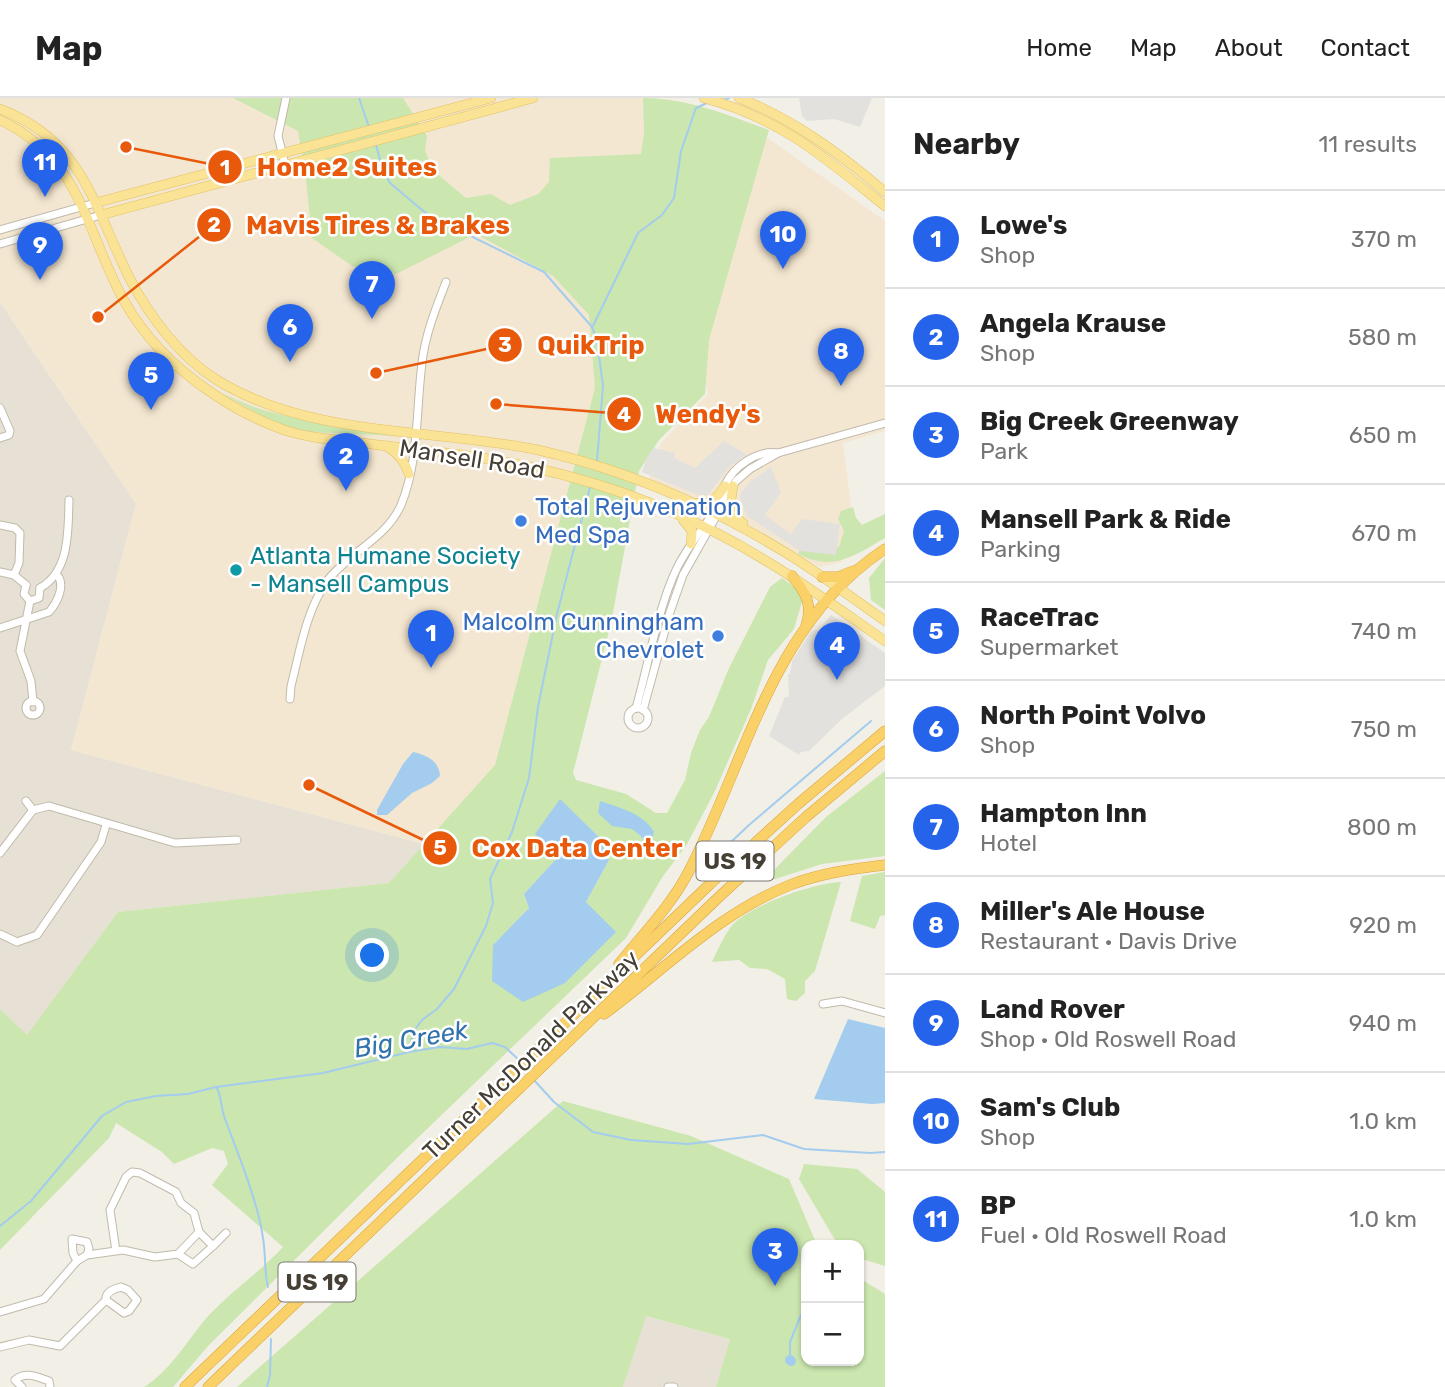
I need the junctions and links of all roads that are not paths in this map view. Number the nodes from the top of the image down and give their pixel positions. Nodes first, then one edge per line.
1 (286, 98) edge
2 (533, 98) edge
3 (704, 98) edge
4 (739, 98) edge
5 (483, 101) edge
6 (0, 109) edge
7 (0, 120) edge
8 (282, 154) junction
9 (285, 164) junction
10 (885, 192) edge
11 (95, 203) junction
12 (82, 206) junction
13 (885, 206) edge
14 (101, 215) junction
15 (87, 218) junction
16 (0, 230) edge
17 (0, 244) edge
18 (446, 282) dead end
19 (0, 408) edge
20 (885, 423) edge
21 (415, 432) junction
22 (0, 438) edge
23 (387, 446) junction
24 (413, 449) junction
25 (409, 474) junction
26 (729, 486) junction
27 (677, 496) junction
28 (69, 500) dead end
29 (670, 511) junction
30 (715, 514) junction
31 (0, 525) edge
32 (706, 528) junction
33 (769, 543) junction
34 (691, 544) junction
35 (885, 549) edge
36 (859, 568) junction
37 (0, 572) edge
38 (14, 575) junction
39 (57, 575) junction
40 (792, 576) junction
41 (822, 577) junction
42 (26, 586) junction
43 (40, 588) junction
44 (838, 589) junction
45 (30, 601) junction
46 (827, 601) junction
47 (26, 621) junction
48 (885, 621) edge
49 (0, 628) edge
50 (803, 633) junction
51 (885, 641) edge
52 (290, 699) dead end
53 (33, 702) dead end
54 (885, 731) edge
55 (885, 751) edge
56 (26, 801) dead end
57 (33, 810) junction
58 (106, 825) junction
59 (237, 840) dead end
60 (0, 853) edge
61 (885, 865) edge
62 (0, 934) edge
63 (592, 997) junction
64 (823, 1004) dead end
65 (885, 1013) edge
66 (575, 1035) junction
67 (199, 1232) junction
68 (226, 1233) dead end
69 (212, 1246) junction
70 (116, 1251) junction
71 (178, 1254) junction
72 (88, 1255) junction
73 (78, 1261) junction
74 (106, 1300) dead end
75 (0, 1312) edge
76 (0, 1347) edge
77 (15, 1380) junction
78 (8, 1387) edge
79 (22, 1387) edge
80 (50, 1387) edge
81 (185, 1387) edge
82 (208, 1387) edge
83 (668, 1387) edge
84 (674, 1387) edge

1 - 8 street
2 - 5 main road
3 - 13 main road
4 - 10 main road
5 - 8 main road
5 - 9 main road
6 - 11 main road, Mansell Road
7 - 12 main road, Mansell Road
8 - 9 street
8 - 11 main road
9 - 14 main road
11 - 12 street
11 - 14 main road, Mansell Road
12 - 15 main road, Mansell Road
12 - 16 street
14 - 15 street
14 - 21 main road, Mansell Road
15 - 17 street
15 - 23 main road, Mansell Road
18 - 21 street
19 - 22 street
20 - 26 street
21 - 24 street
21 - 27 main road, Mansell Road
23 - 24 main road, Mansell Road
23 - 25 main road
24 - 25 street
24 - 29 main road, Mansell Road
25 - 52 street
26 - 27 main road
26 - 30 street
26 - 33 main road
27 - 30 main road, Mansell Road
28 - 39 street
29 - 32 main road, Mansell Road
29 - 34 main road
30 - 32 street
30 - 33 main road, Mansell Road
31 - 38 street
32 - 34 street
32 - 34 street
32 - 40 main road, Mansell Road
33 - 41 main road, Mansell Road
35 - 36 highway
36 - 41 highway
36 - 44 highway
37 - 38 street
38 - 42 street
39 - 43 street
39 - 47 street
40 - 46 main road, Mansell Road
40 - 50 highway
41 - 44 main road, Mansell Road
42 - 43 street
42 - 45 street
43 - 45 street
44 - 46 highway
44 - 48 main road, Mansell Road
45 - 47 street
46 - 50 highway
46 - 51 main road, Mansell Road
47 - 49 street
47 - 53 street
50 - 63 highway
54 - 63 highway, Turner McDonald Parkway / US 19
55 - 66 highway, Turner McDonald Parkway / US 19
56 - 57 street
57 - 58 street
57 - 60 street
58 - 59 street
58 - 62 street
61 - 66 highway
63 - 81 highway, Turner McDonald Parkway / US 19
64 - 65 street
66 - 82 highway, Turner McDonald Parkway / US 19
67 - 69 street
67 - 70 street
67 - 71 street
68 - 69 street
69 - 71 street
70 - 71 street
70 - 72 street
72 - 73 street
72 - 73 street
73 - 75 street
74 - 76 street
77 - 78 street
77 - 79 street
77 - 80 street
83 - 84 street

